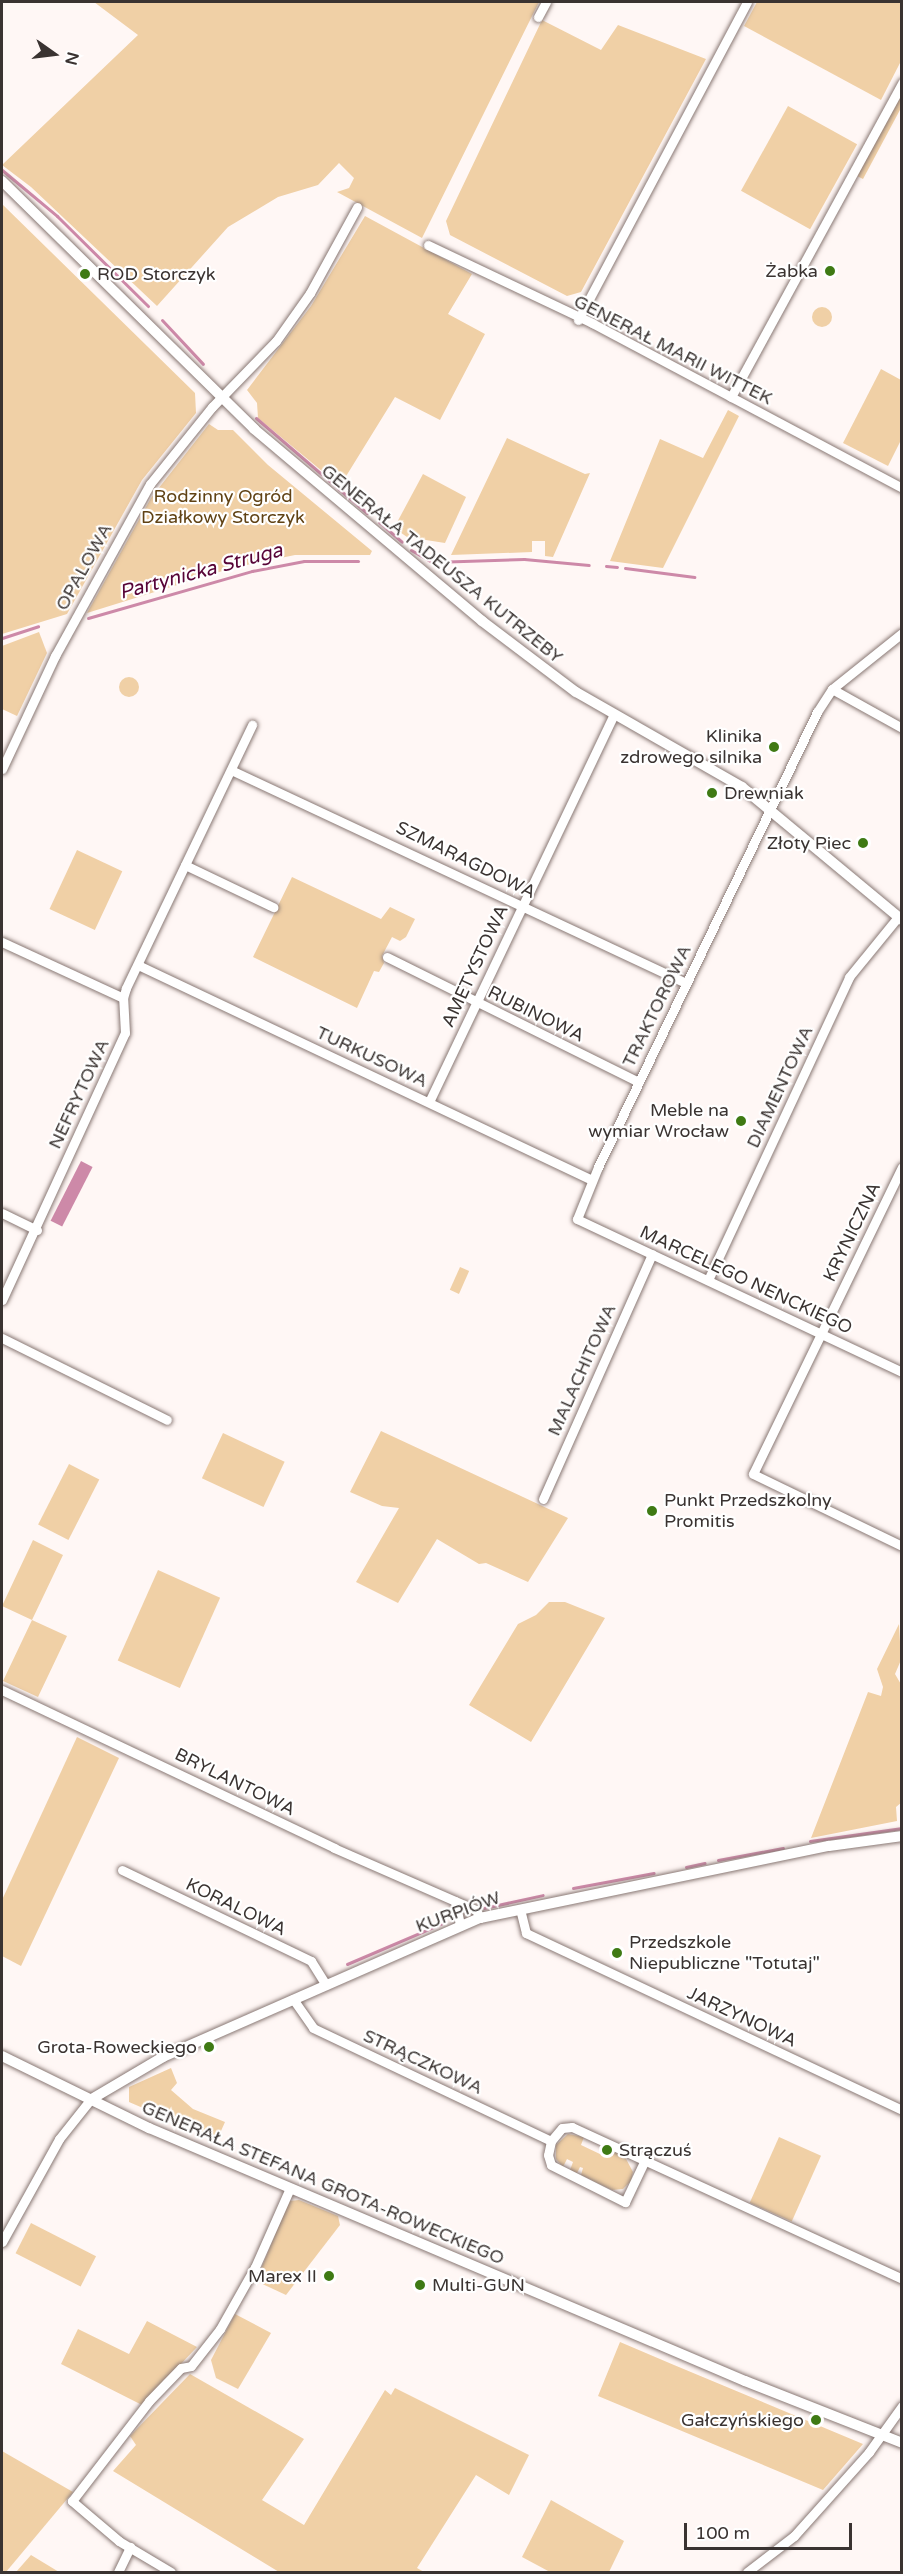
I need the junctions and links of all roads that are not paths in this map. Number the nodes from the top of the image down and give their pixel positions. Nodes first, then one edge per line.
1 (546, 2) edge
2 (747, 2) edge
3 (538, 17) dead end
4 (902, 83) edge
5 (2, 181) edge
6 (357, 207) dead end
7 (428, 245) dead end
8 (578, 320) junction
9 (222, 397) junction
10 (732, 397) junction
11 (902, 488) edge
12 (902, 633) edge
13 (832, 689) junction
14 (614, 715) junction
15 (252, 725) dead end
16 (902, 728) edge
17 (2, 769) edge
18 (231, 770) junction
19 (771, 809) junction
20 (185, 865) junction
21 (522, 905) junction
22 (273, 907) dead end
23 (900, 919) edge
24 (2, 942) edge
25 (387, 957) dead end
26 (138, 965) junction
27 (686, 983) junction
28 (123, 998) junction
29 (475, 1003) junction
30 (639, 1082) junction
31 (429, 1102) junction
32 (902, 1167) edge
33 (592, 1180) junction
34 (2, 1213) edge
35 (577, 1219) joint
36 (37, 1230) junction
37 (652, 1254) junction
38 (708, 1280) junction
39 (2, 1300) edge
40 (822, 1334) junction
41 (2, 1338) edge
42 (902, 1372) edge
43 (167, 1420) dead end
44 (543, 1499) dead end
45 (902, 1546) edge
46 (2, 1690) edge
47 (902, 1836) edge
48 (122, 1870) dead end
49 (455, 1901) junction
50 (520, 1909) junction
51 (480, 1918) junction
52 (460, 1925) junction
53 (326, 1985) junction
54 (293, 1999) junction
55 (2, 2056) edge
56 (90, 2100) junction
57 (902, 2110) edge
58 (551, 2141) junction
59 (644, 2162) junction
60 (290, 2188) junction
61 (2, 2242) edge
62 (902, 2279) edge
63 (902, 2406) edge
64 (879, 2435) junction
65 (902, 2443) edge
66 (130, 2547) junction
67 (118, 2572) edge
68 (171, 2572) edge
69 (747, 2572) edge

1 - 3 street
2 - 8 street
4 - 10 street
5 - 9 street, GENERAŁA TADEUSZA KUTRZEBY
6 - 9 street, OPALOWA
7 - 8 street, GENERAŁ MARII WITTEK
8 - 10 street, GENERAŁ MARII WITTEK
9 - 14 street, GENERAŁA TADEUSZA KUTRZEBY
9 - 17 street, OPALOWA
10 - 11 street, GENERAŁ MARII WITTEK
12 - 13 street, TRAKTOROWA
13 - 16 street
13 - 19 street, TRAKTOROWA
14 - 19 street, GENERAŁA TADEUSZA KUTRZEBY
14 - 21 street, AMETYSTOWA
15 - 18 street, NEFRYTOWA
18 - 20 street, NEFRYTOWA
18 - 21 street, SZMARAGDOWA
19 - 23 street, GENERAŁA TADEUSZA KUTRZEBY
19 - 27 street, TRAKTOROWA
20 - 22 street
20 - 26 street, NEFRYTOWA
21 - 27 street, SZMARAGDOWA
21 - 29 street, AMETYSTOWA
23 - 38 street, DIAMENTOWA
24 - 28 street
25 - 29 street, RUBINOWA
26 - 28 street, NEFRYTOWA
26 - 31 street, TURKUSOWA
27 - 30 street, TRAKTOROWA
28 - 36 street, NEFRYTOWA
29 - 30 street, RUBINOWA
29 - 31 street, AMETYSTOWA
30 - 33 street, TRAKTOROWA
31 - 33 street, TURKUSOWA
32 - 40 street, KRYNICZNA
33 - 35 street, TRAKTOROWA
34 - 36 street
35 - 37 street, MARCELEGO NENCKIEGO
36 - 39 street, NEFRYTOWA
37 - 38 street, MARCELEGO NENCKIEGO
37 - 44 street, MALACHITOWA
38 - 40 street, MARCELEGO NENCKIEGO
40 - 42 street, MARCELEGO NENCKIEGO
40 - 45 street, KRYNICZNA
41 - 43 street
46 - 49 street, BRYLANTOWA
47 - 50 street, KURPIÓW
48 - 53 street, KORALOWA
49 - 51 street, BRYLANTOWA
49 - 52 street
50 - 51 street, KURPIÓW
50 - 57 street, JARZYNOWA
51 - 52 street, KURPIÓW
52 - 53 street, KURPIÓW
53 - 54 street, KURPIÓW
54 - 56 street, KURPIÓW
54 - 58 street, STRĄCZKOWA
55 - 56 street, GENERAŁA STEFANA GROTA-ROWECKIEGO
56 - 60 street, GENERAŁA STEFANA GROTA-ROWECKIEGO
56 - 61 street
58 - 59 street
58 - 59 street
59 - 62 street
60 - 64 street, GENERAŁA STEFANA GROTA-ROWECKIEGO
60 - 66 street
63 - 64 street
64 - 65 street, GENERAŁA STEFANA GROTA-ROWECKIEGO
64 - 69 street
66 - 67 street
66 - 68 street

